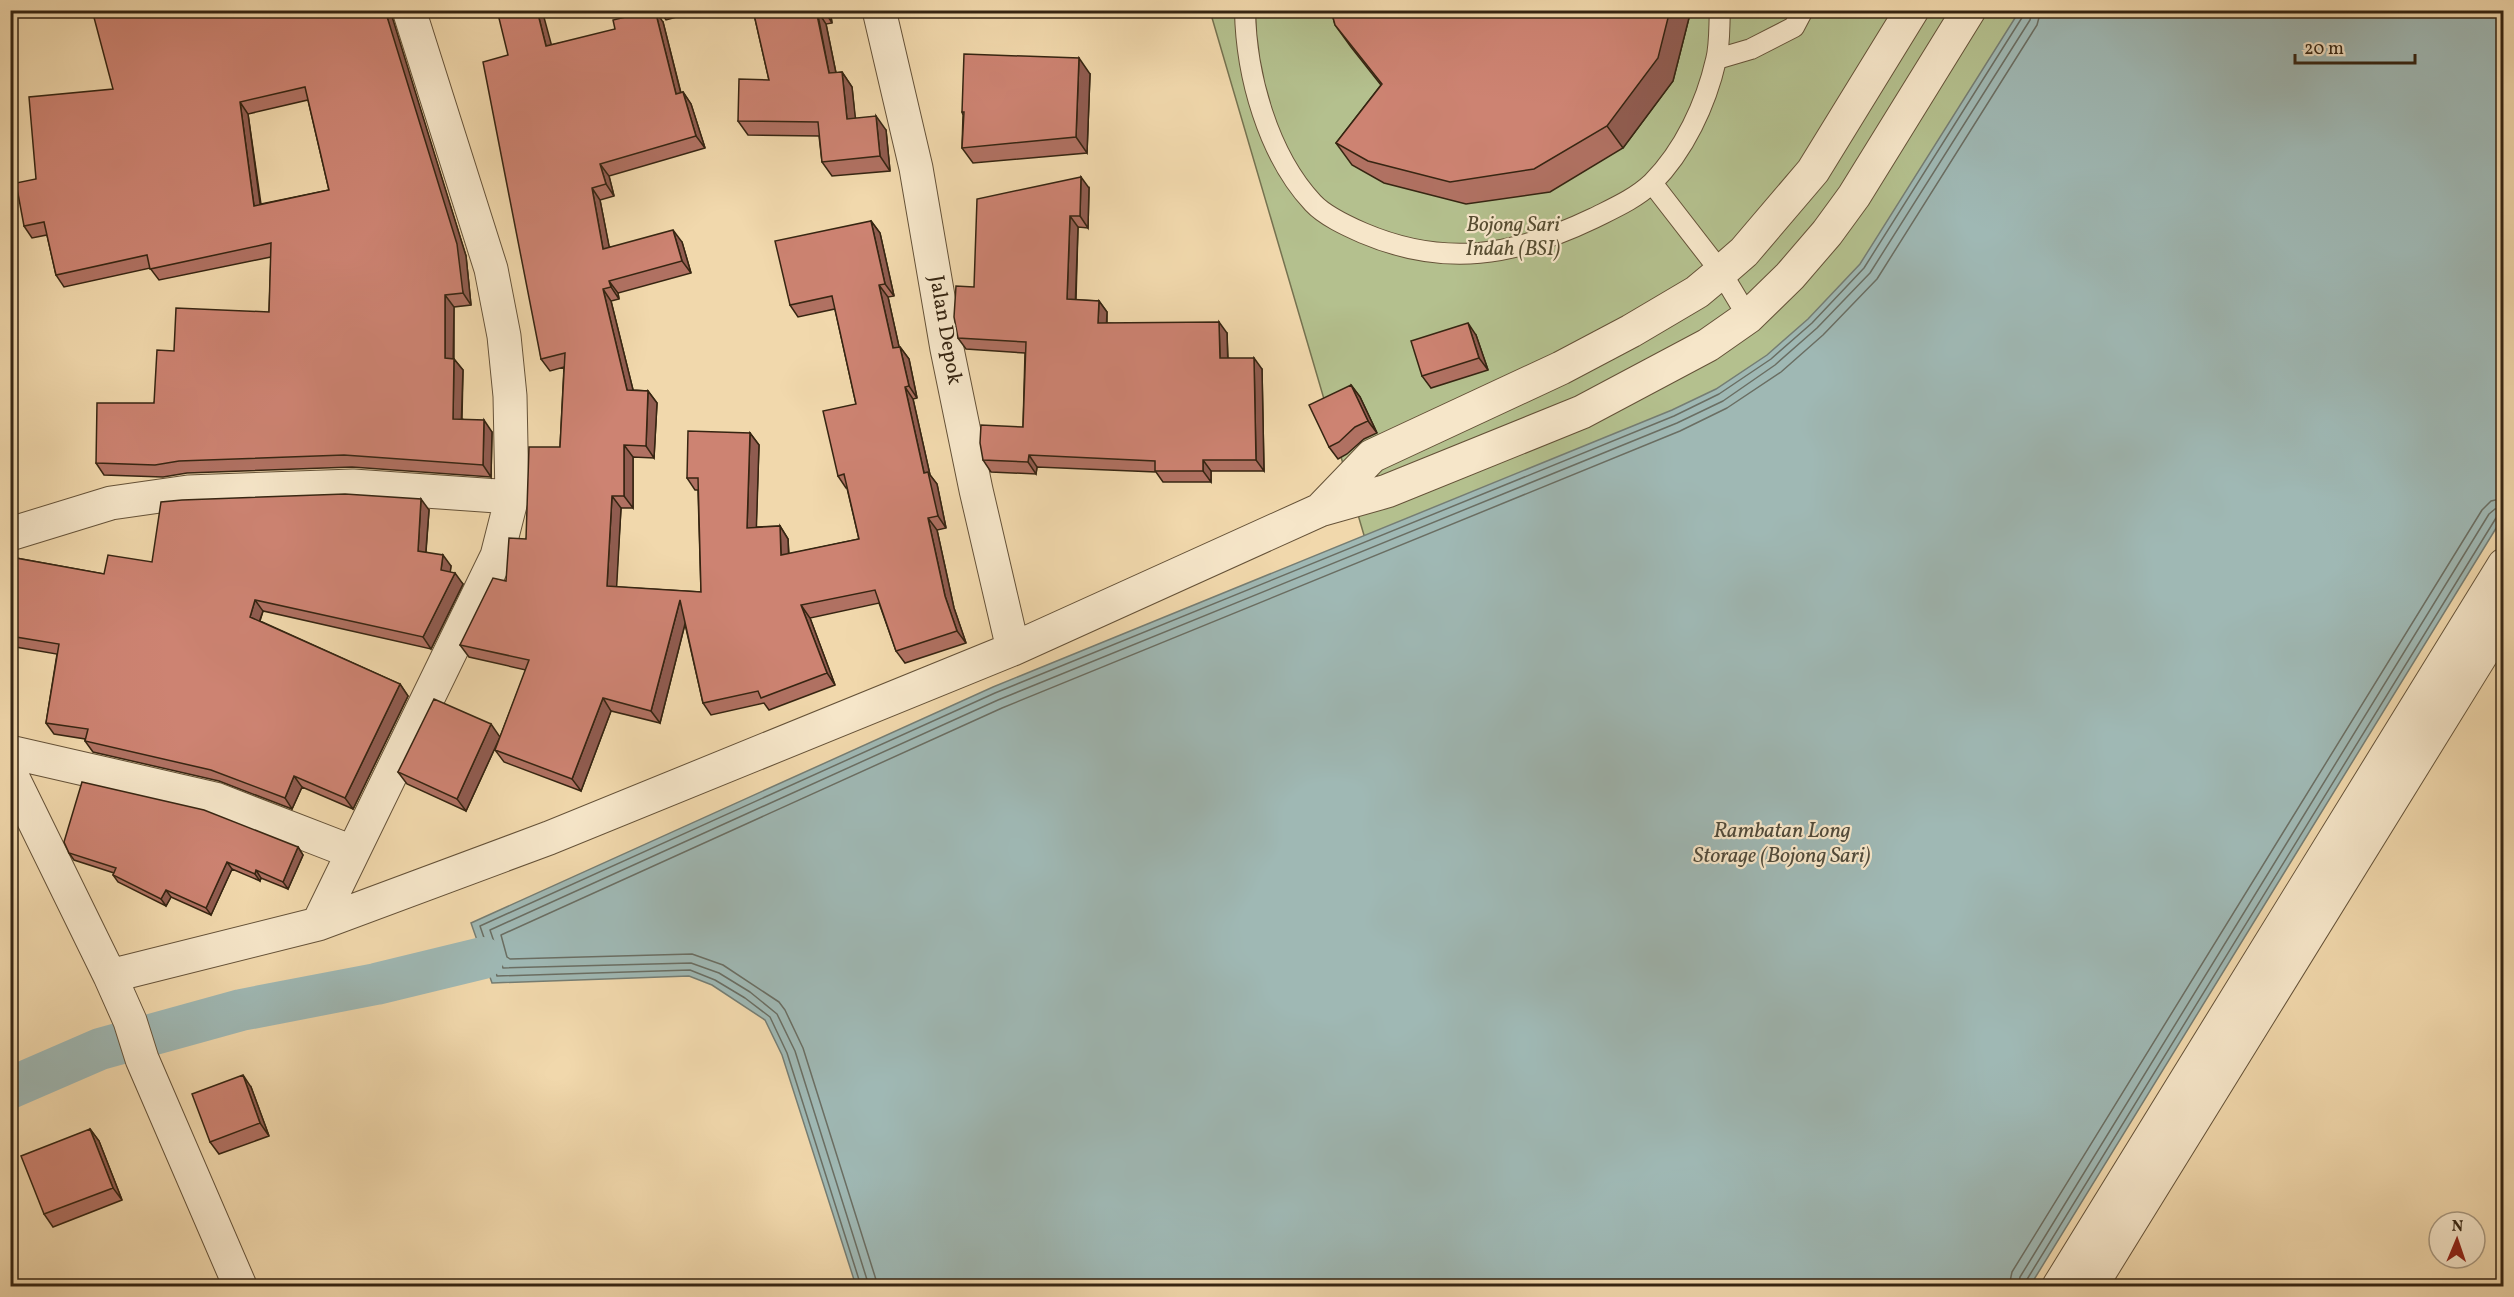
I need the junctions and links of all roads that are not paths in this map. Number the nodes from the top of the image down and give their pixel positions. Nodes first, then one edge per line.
1 (409, 10) edge
2 (879, 10) edge
3 (1245, 10) edge
4 (1720, 10) edge
5 (1803, 10) edge
6 (1912, 10) edge
7 (1969, 10) edge
8 (1717, 59) junction
9 (1652, 183) junction
10 (1721, 272) junction
11 (1748, 317) junction
12 (512, 497) junction
13 (1320, 510) junction
14 (10, 534) edge
15 (2504, 566) edge
16 (2504, 618) edge
17 (1013, 649) junction
18 (10, 752) edge
19 (10, 772) edge
20 (352, 852) junction
21 (318, 924) junction
22 (110, 976) junction
23 (240, 1287) edge
24 (2059, 1287) edge
25 (2091, 1287) edge

1 - 12 street
2 - 17 street, Jalan Depok
3 - 9 lane
4 - 8 lane
5 - 8 lane
6 - 10 street
7 - 11 street
8 - 9 lane
9 - 10 lane
10 - 11 lane
10 - 13 street
11 - 13 street
12 - 14 street
12 - 20 street
13 - 17 street
15 - 24 street
16 - 25 street
17 - 21 street
18 - 20 street
19 - 22 street
20 - 21 street
21 - 22 street
22 - 23 street

